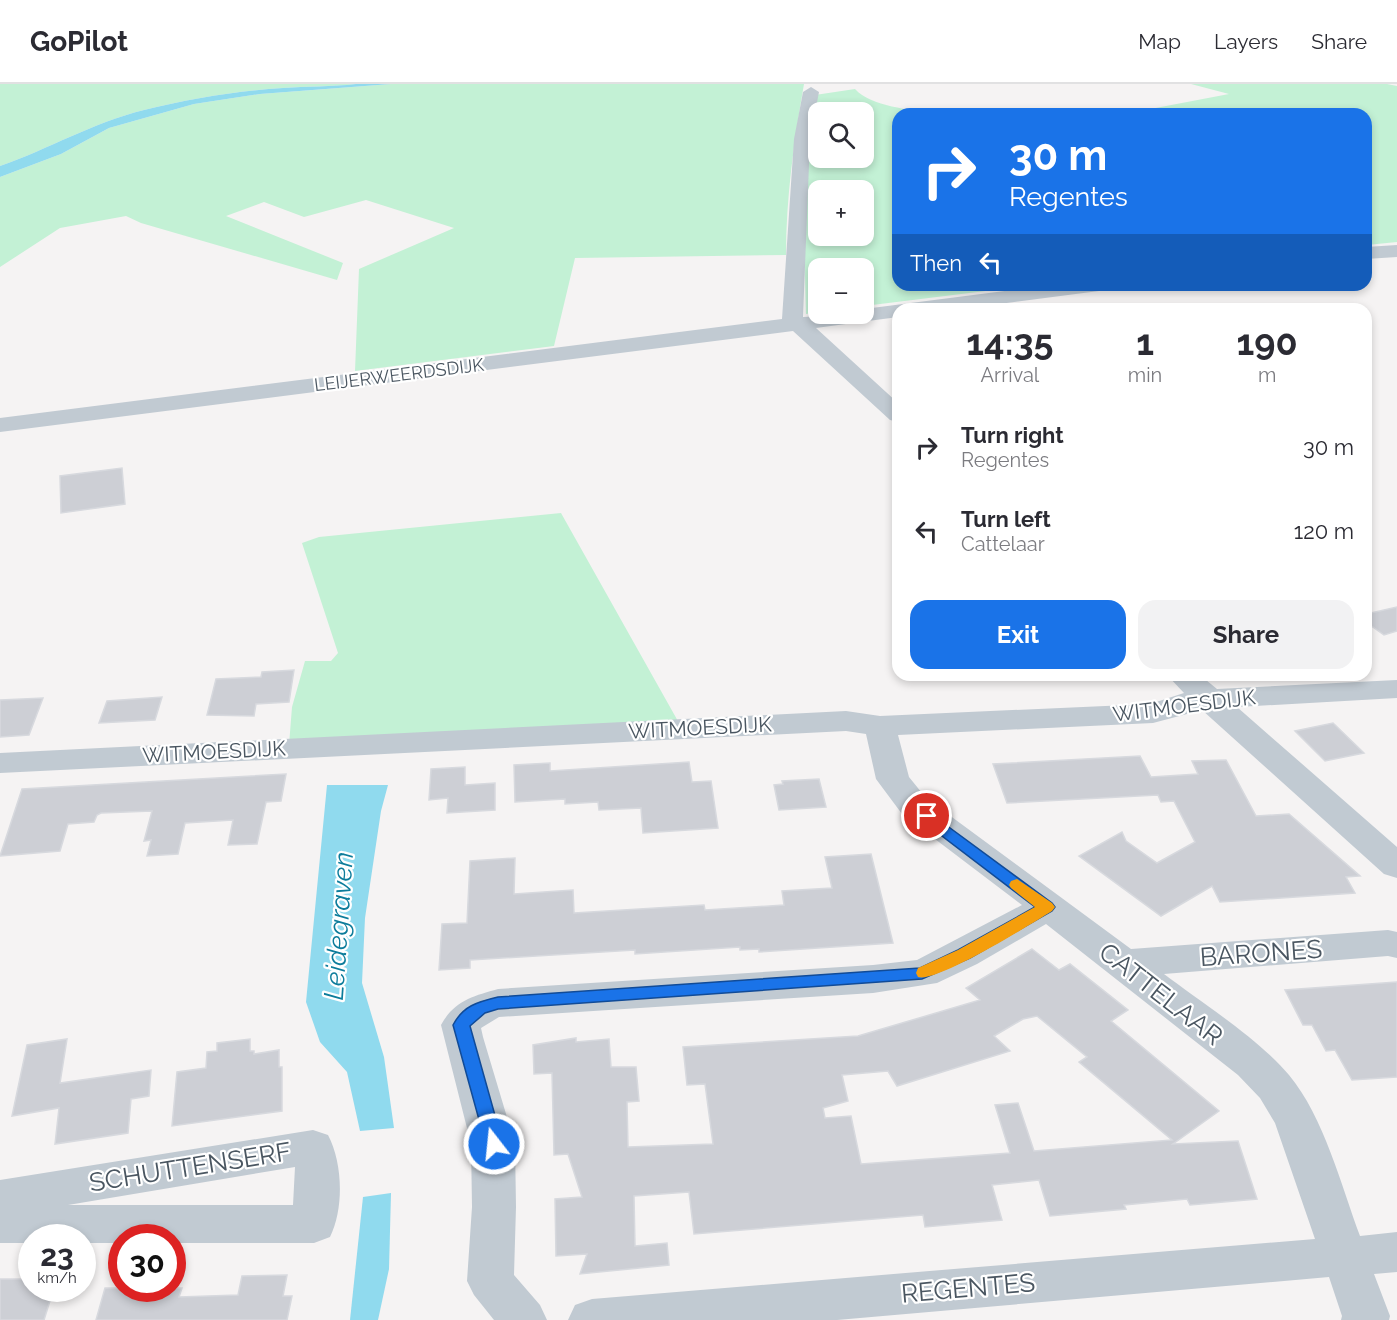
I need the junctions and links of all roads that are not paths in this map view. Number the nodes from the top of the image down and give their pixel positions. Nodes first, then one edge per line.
1 (811, 92) dead end
2 (1397, 250) edge
3 (1372, 253) edge
4 (1397, 264) edge
5 (1372, 266) edge
6 (1052, 291) edge
7 (958, 303) edge
8 (892, 311) edge
9 (798, 323) junction
10 (892, 409) edge
11 (0, 425) edge
12 (1189, 681) edge
13 (1397, 689) edge
14 (1210, 699) junction
15 (880, 726) junction
16 (0, 763) edge
17 (1397, 866) edge
18 (1047, 907) junction
19 (1397, 945) edge
20 (1124, 963) junction
21 (0, 1198) edge
22 (0, 1224) edge
23 (1397, 1252) edge
24 (1344, 1257) junction
25 (523, 1320) edge
26 (592, 1320) edge
27 (1365, 1320) edge

1 - 9 street
2 - 3 street
4 - 5 street
6 - 7 street
8 - 9 street, LEIJERWEERDSDIJK
9 - 10 street
9 - 11 street, LEIJERWEERDSDIJK
12 - 14 street
13 - 14 street, WITMOESDIJK
14 - 15 street, WITMOESDIJK
14 - 17 street
15 - 16 street, WITMOESDIJK
15 - 18 street, CATTELAAR
18 - 20 street, CATTELAAR
18 - 25 street
19 - 20 street, BARONES
20 - 24 street, CATTELAAR
21 - 22 street, SCHUTTENSERF
23 - 24 street
24 - 26 street, REGENTES
24 - 27 street, CATTELAAR

